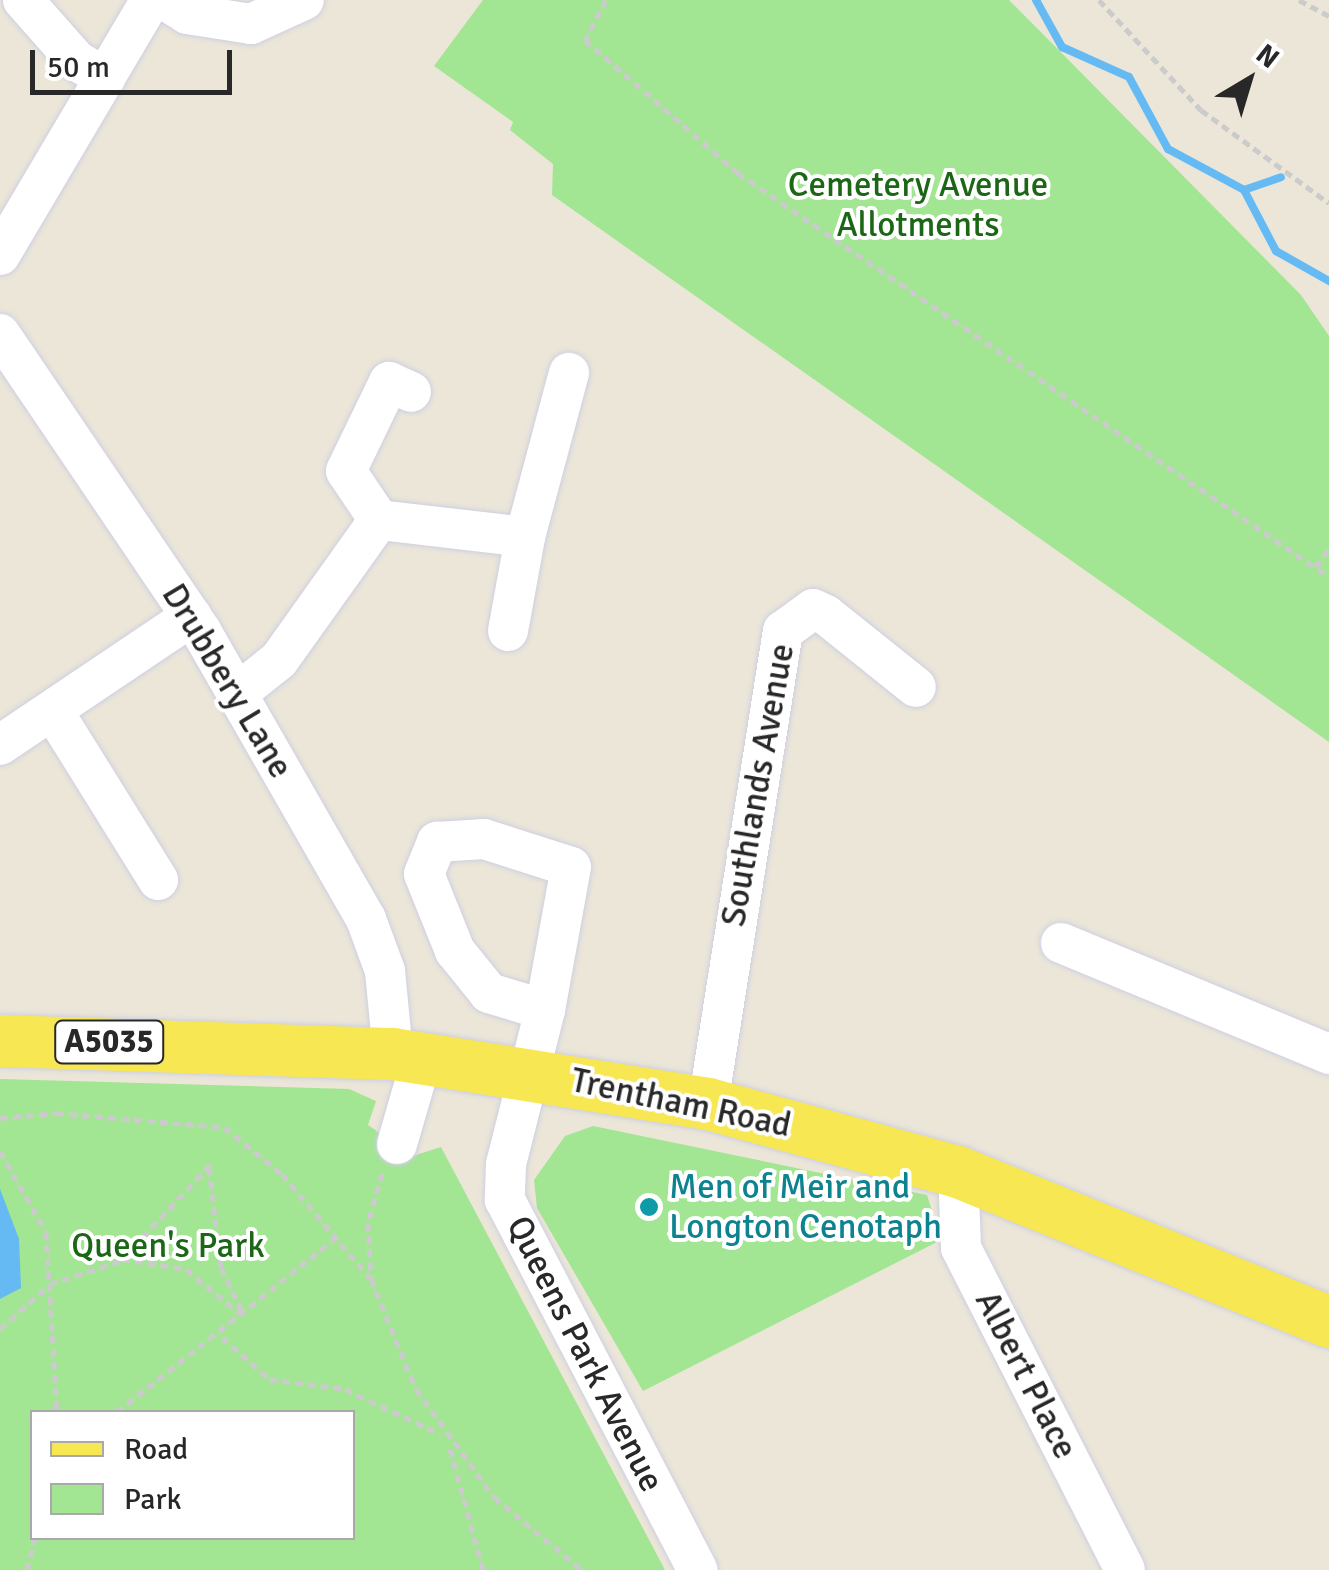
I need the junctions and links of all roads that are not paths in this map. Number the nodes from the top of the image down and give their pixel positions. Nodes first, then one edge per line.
1 (23, 0) edge
2 (151, 0) edge
3 (164, 0) edge
4 (304, 0) edge
5 (91, 69) junction
6 (0, 255) edge
7 (0, 334) edge
8 (569, 373) dead end
9 (411, 392) dead end
10 (379, 520) junction
11 (524, 537) junction
12 (192, 616) junction
13 (508, 631) dead end
14 (916, 687) dead end
15 (239, 692) junction
16 (54, 711) junction
17 (0, 745) edge
18 (157, 881) dead end
19 (1061, 943) dead end
20 (545, 1010) junction
21 (0, 1041) edge
22 (1329, 1054) edge
23 (408, 1056) junction
24 (528, 1072) junction
25 (708, 1104) junction
26 (397, 1144) road end
27 (958, 1172) junction
28 (1329, 1322) edge
29 (698, 1570) edge
30 (1125, 1570) edge

1 - 5 street
2 - 5 street
3 - 4 street
5 - 6 street
7 - 12 street, Drubbery Lane
8 - 11 street
9 - 10 street
10 - 11 street
10 - 15 street
11 - 13 street
12 - 15 street, Drubbery Lane
12 - 16 street
14 - 25 street, Southlands Avenue
15 - 23 street, Drubbery Lane
16 - 17 street
16 - 18 street
19 - 22 street
20 - 20 street, Queens Park Avenue
20 - 24 street, Queens Park Avenue
21 - 23 main road, Trentham Road / A5035
23 - 24 main road, Trentham Road / A5035
23 - 26 street
24 - 25 main road, Trentham Road / A5035
24 - 29 street, Queens Park Avenue
25 - 27 main road, Trentham Road / A5035
27 - 28 main road, Trentham Road / A5035
27 - 30 street, Albert Place

